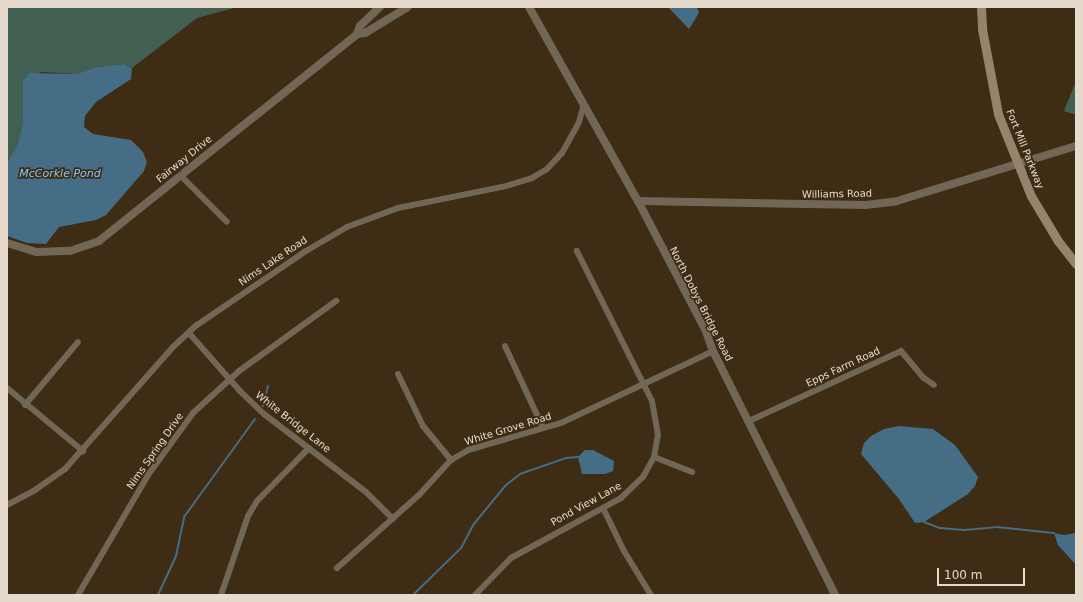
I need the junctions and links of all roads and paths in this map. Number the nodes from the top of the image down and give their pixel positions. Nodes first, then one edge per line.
1 (380, 7) edge
2 (408, 7) edge
3 (529, 7) edge
4 (981, 7) edge
5 (357, 34) junction
6 (583, 107) junction
7 (1076, 146) edge
8 (1017, 165) junction
9 (180, 175) junction
10 (638, 201) junction
11 (227, 222) dead end
12 (7, 243) edge
13 (577, 251) dead end
14 (1076, 264) edge
15 (336, 302) dead end
16 (189, 333) junction
17 (78, 342) dead end
18 (505, 346) dead end
19 (713, 351) junction
20 (398, 374) dead end
21 (230, 379) junction
22 (645, 384) junction
23 (934, 385) dead end
24 (7, 388) edge
25 (25, 405) junction
26 (749, 421) junction
27 (543, 428) junction
28 (309, 448) junction
29 (83, 451) junction
30 (654, 457) junction
31 (451, 460) junction
32 (692, 472) dead end
33 (7, 505) edge
34 (603, 508) junction
35 (393, 519) junction
36 (337, 568) dead end
37 (78, 595) edge
38 (221, 595) edge
39 (475, 595) edge
40 (651, 595) edge
41 (835, 595) edge

1 - 5 street, Fairway Drive
2 - 5 street, Fairway Drive
3 - 6 street, North Dobys Bridge Road
4 - 8 main road, Fort Mill Parkway
5 - 9 street, Fairway Drive
6 - 10 street, North Dobys Bridge Road
6 - 16 street, Nims Lake Road
7 - 8 street, Williams Road
8 - 10 street, Williams Road
8 - 14 main road, Fort Mill Parkway
9 - 11 street
9 - 12 street, Fairway Drive
10 - 19 street, North Dobys Bridge Road
13 - 22 street, Pond View Lane
15 - 21 street, Nims Spring Drive
16 - 21 street, White Bridge Lane
16 - 29 street, Nims Lake Road
17 - 25 street
18 - 27 street
19 - 22 street, White Grove Road
19 - 26 street, North Dobys Bridge Road
20 - 31 street
21 - 28 street, White Bridge Lane
21 - 37 street, Nims Spring Drive
22 - 27 street, White Grove Road
22 - 30 street, Pond View Lane
23 - 26 street, Epps Farm Road
24 - 25 street
25 - 29 street
26 - 41 street, North Dobys Bridge Road
27 - 31 street, White Grove Road
28 - 35 street, White Bridge Lane
28 - 38 street
29 - 33 street, Nims Lake Road
30 - 32 street
30 - 34 street, Pond View Lane
31 - 35 street, White Grove Road
34 - 39 street, Pond View Lane
34 - 40 street
35 - 36 street, White Grove Road

